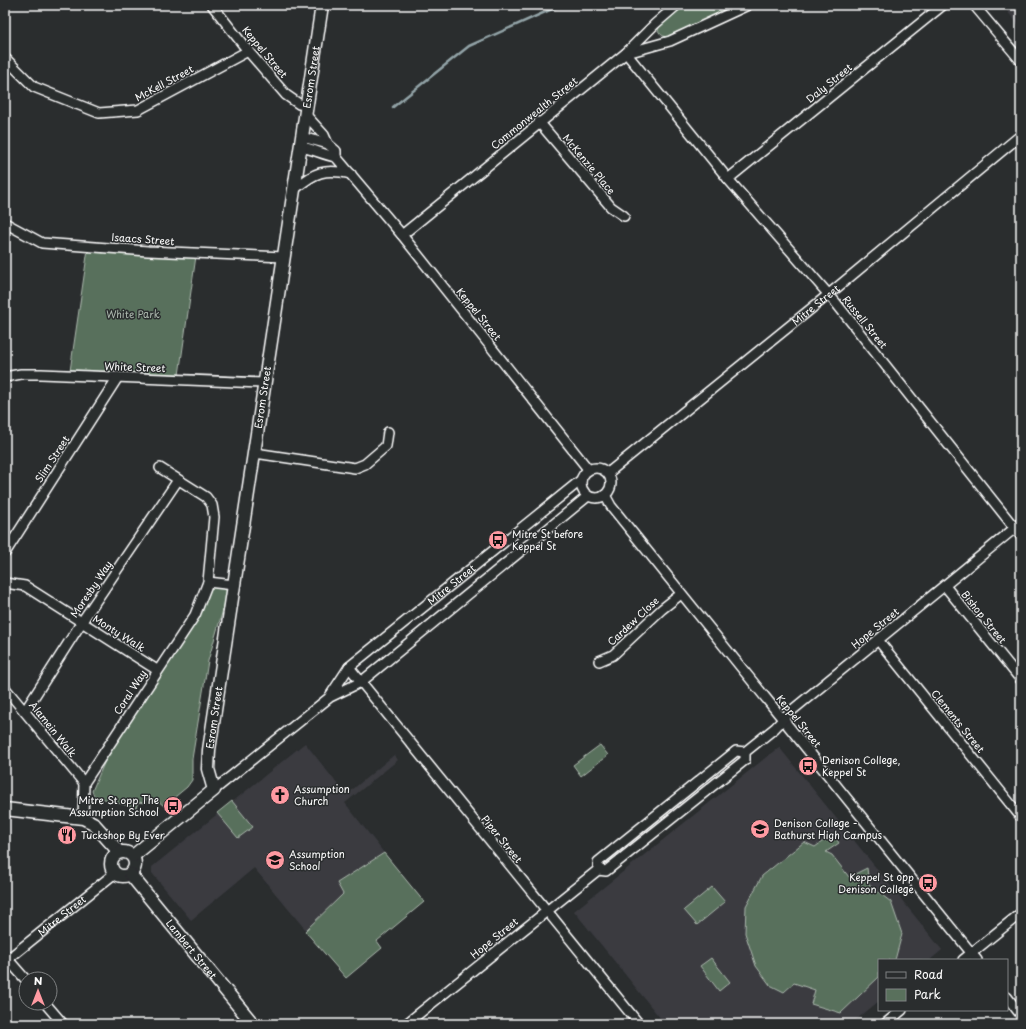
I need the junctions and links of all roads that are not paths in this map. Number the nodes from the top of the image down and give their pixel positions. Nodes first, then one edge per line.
1 (212, 5) edge
2 (322, 5) edge
3 (677, 5) edge
4 (748, 5) edge
5 (943, 5) edge
6 (974, 5) edge
7 (248, 51) junction
8 (626, 53) junction
9 (5, 58) edge
10 (1021, 61) edge
11 (306, 110) junction
12 (540, 122) junction
13 (1021, 135) edge
14 (301, 142) junction
15 (328, 144) junction
16 (336, 157) junction
17 (351, 174) junction
18 (728, 179) junction
19 (295, 189) junction
20 (624, 216) dead end
21 (5, 223) edge
22 (402, 235) junction
23 (284, 257) junction
24 (828, 295) junction
25 (5, 377) edge
26 (118, 378) junction
27 (264, 383) junction
28 (388, 432) dead end
29 (255, 453) junction
30 (160, 468) dead end
31 (588, 469) junction
32 (608, 473) junction
33 (178, 480) junction
34 (581, 480) junction
35 (605, 495) junction
36 (588, 496) junction
37 (1019, 529) edge
38 (5, 553) edge
39 (208, 582) junction
40 (5, 583) edge
41 (234, 585) junction
42 (945, 586) junction
43 (681, 594) junction
44 (82, 622) junction
45 (878, 640) junction
46 (599, 661) dead end
47 (349, 667) junction
48 (157, 670) junction
49 (1021, 680) edge
50 (361, 682) junction
51 (5, 688) edge
52 (330, 697) junction
53 (25, 711) junction
54 (784, 719) junction
55 (84, 783) junction
56 (214, 790) junction
57 (5, 809) edge
58 (1021, 817) edge
59 (83, 818) junction
60 (116, 855) junction
61 (133, 856) junction
62 (115, 873) junction
63 (130, 874) junction
64 (546, 911) junction
65 (1021, 913) edge
66 (974, 957) edge
67 (7, 958) edge
68 (18, 971) edge
69 (1008, 998) edge
70 (52, 1011) edge
71 (901, 1011) edge
72 (1021, 1015) edge
73 (63, 1024) edge
74 (253, 1024) edge
75 (406, 1024) edge
76 (639, 1024) edge
77 (885, 1024) edge

1 - 7 street, Keppel Street
2 - 11 street, Esrom Street
3 - 8 street, Commonwealth Street
4 - 8 street
5 - 18 street, Daly Street
6 - 10 street
7 - 9 street, McKell Street
7 - 11 street, Keppel Street
8 - 12 street, Commonwealth Street
8 - 18 street, Russell Street
11 - 14 street, Esrom Street
11 - 15 street, Keppel Street
12 - 20 street, McKenzie Place
12 - 22 street, Commonwealth Street
13 - 24 street, Mitre Street
14 - 15 street
14 - 16 street
14 - 19 street, Esrom Street
15 - 16 street, Keppel Street
16 - 17 street, Keppel Street
17 - 19 street
17 - 22 street, Keppel Street
18 - 24 street, Russell Street
19 - 23 street, Esrom Street
21 - 23 street, Isaacs Street
22 - 31 street, Keppel Street
23 - 27 street, Esrom Street
24 - 32 street, Mitre Street
24 - 37 street, Russell Street
25 - 26 street, White Street
26 - 27 street, White Street
26 - 38 street, Slim Street
27 - 29 street, Esrom Street
28 - 29 street
29 - 41 street, Esrom Street
30 - 33 street, Coral Way
31 - 32 street
31 - 34 street
32 - 35 street
33 - 39 street, Coral Way
33 - 44 street, Moresby Way
34 - 36 street
34 - 47 street, Mitre Street
35 - 36 street
35 - 43 street, Keppel Street
36 - 50 street, Mitre Street
37 - 42 street, Hope Street
39 - 41 street
39 - 48 street, Coral Way
40 - 44 street, Monty Walk
41 - 56 street, Esrom Street
42 - 45 street, Hope Street
42 - 49 street, Bishop Street
43 - 46 street, Cardew Close
43 - 54 street, Keppel Street
44 - 48 street, Monty Walk
44 - 53 street, Moresby Way
45 - 54 street, Hope Street
45 - 58 street, Clements Street
47 - 50 street, Piper Street
47 - 52 street, Mitre Street
48 - 55 street, Coral Way
50 - 52 street, Mitre Street
50 - 64 street, Piper Street
51 - 53 street, Alamein Walk
52 - 56 street, Mitre Street
53 - 55 street, Alamein Walk
54 - 64 street, Hope Street
54 - 66 street, Keppel Street
55 - 59 street
56 - 61 street, Mitre Street
57 - 59 street
59 - 60 street
60 - 61 street
60 - 62 street
61 - 63 street
62 - 63 street
62 - 67 street, Mitre Street
63 - 74 street, Lambert Street
64 - 75 street, Hope Street
64 - 76 street, Piper Street
65 - 66 street
67 - 68 street
69 - 72 street
70 - 73 street
71 - 77 street

